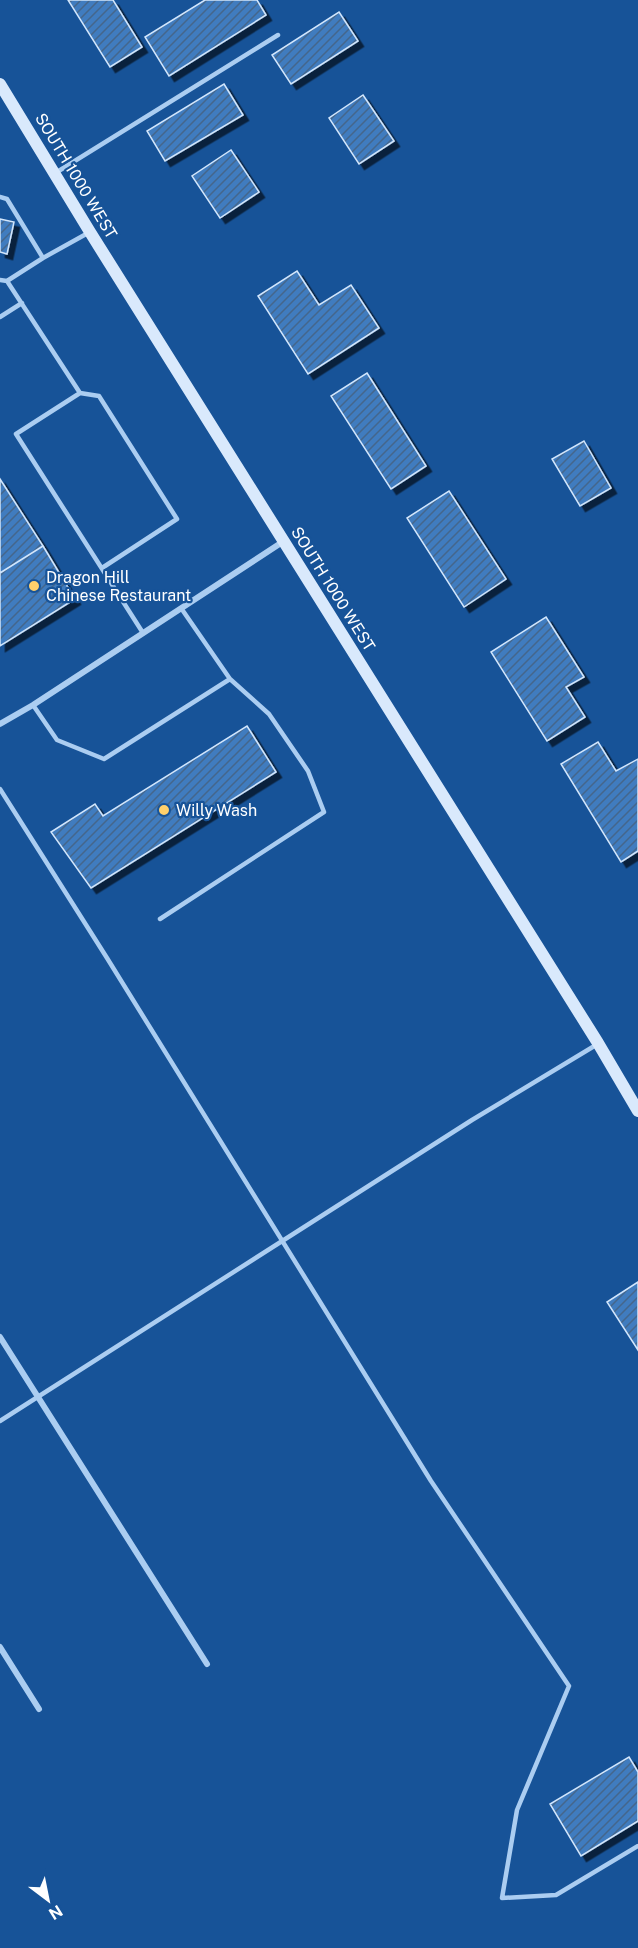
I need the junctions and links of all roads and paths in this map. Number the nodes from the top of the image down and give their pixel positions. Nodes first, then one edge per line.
1 (278, 35) dead end
2 (0, 84) edge
3 (55, 174) junction
4 (0, 197) edge
5 (90, 232) junction
6 (44, 258) junction
7 (0, 280) edge
8 (7, 281) junction
9 (22, 303) junction
10 (0, 317) edge
11 (80, 393) junction
12 (284, 541) junction
13 (102, 568) junction
14 (181, 608) junction
15 (143, 633) junction
16 (230, 679) junction
17 (33, 705) junction
18 (0, 724) edge
19 (0, 789) edge
20 (160, 919) dead end
21 (598, 1043) junction
22 (638, 1111) edge
23 (283, 1241) junction
24 (0, 1337) edge
25 (38, 1397) junction
26 (0, 1421) edge
27 (0, 1647) edge
28 (207, 1664) dead end
29 (39, 1709) dead end
30 (638, 1846) edge

1 - 3 lane
2 - 3 main road, SOUTH 1000 WEST
3 - 5 main road, SOUTH 1000 WEST
4 - 6 lane
5 - 6 lane
5 - 12 main road, SOUTH 1000 WEST
6 - 8 lane
7 - 8 lane
8 - 9 lane
9 - 10 lane
9 - 11 lane
11 - 13 lane
11 - 13 lane
12 - 14 street
12 - 21 main road, SOUTH 1000 WEST
13 - 15 lane
14 - 15 street
14 - 16 lane
15 - 17 street
16 - 17 lane
16 - 20 lane
17 - 18 street
19 - 23 lane
21 - 22 main road, SOUTH 1000 WEST
21 - 23 lane
23 - 25 lane
23 - 30 lane
24 - 25 street
25 - 26 lane
25 - 28 street
27 - 29 street

